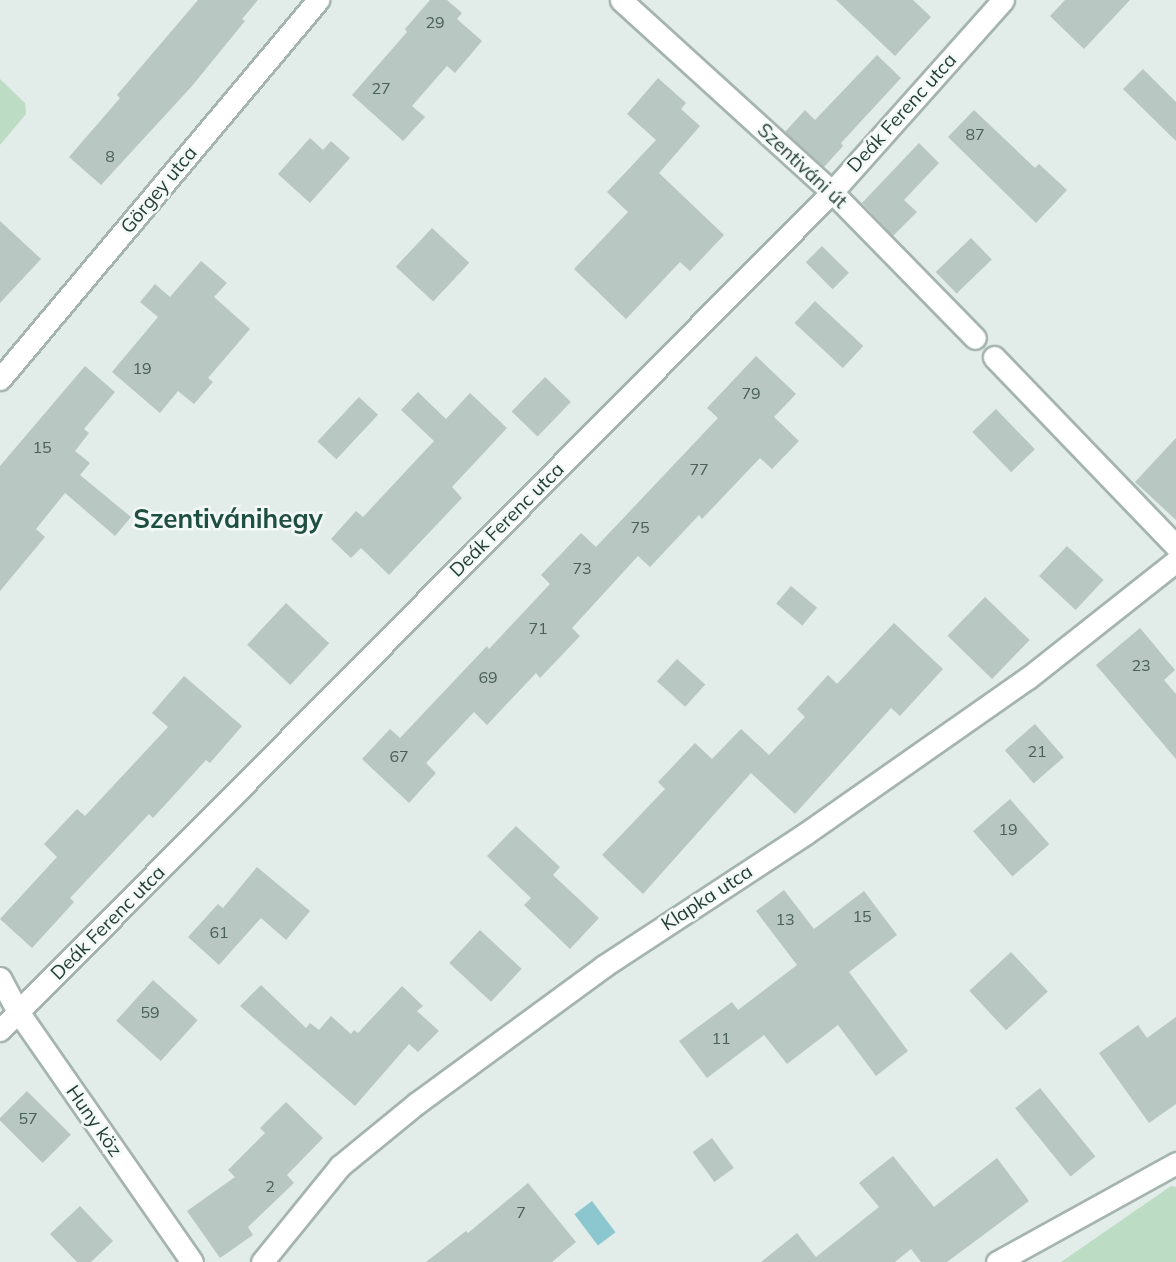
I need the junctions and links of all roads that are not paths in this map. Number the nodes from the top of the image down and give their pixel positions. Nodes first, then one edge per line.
1 (317, 0) edge
2 (621, 0) edge
3 (1003, 0) edge
4 (832, 192) junction
5 (975, 338) dead end
6 (994, 357) dead end
7 (0, 379) edge
8 (1176, 547) edge
9 (1176, 561) edge
10 (0, 978) edge
11 (19, 1013) junction
12 (0, 1030) edge
13 (1176, 1163) edge
14 (192, 1262) edge
15 (262, 1262) edge
16 (998, 1262) edge

1 - 7 street, Görgey utca
2 - 4 street, Szentiváni út
3 - 4 street, Deák Ferenc utca
4 - 5 street, Szentiváni út
4 - 11 street, Deák Ferenc utca
6 - 8 street
9 - 15 street, Klapka utca
10 - 11 street, Huny köz
11 - 12 street, Deák Ferenc utca
11 - 14 street, Huny köz
13 - 16 street

